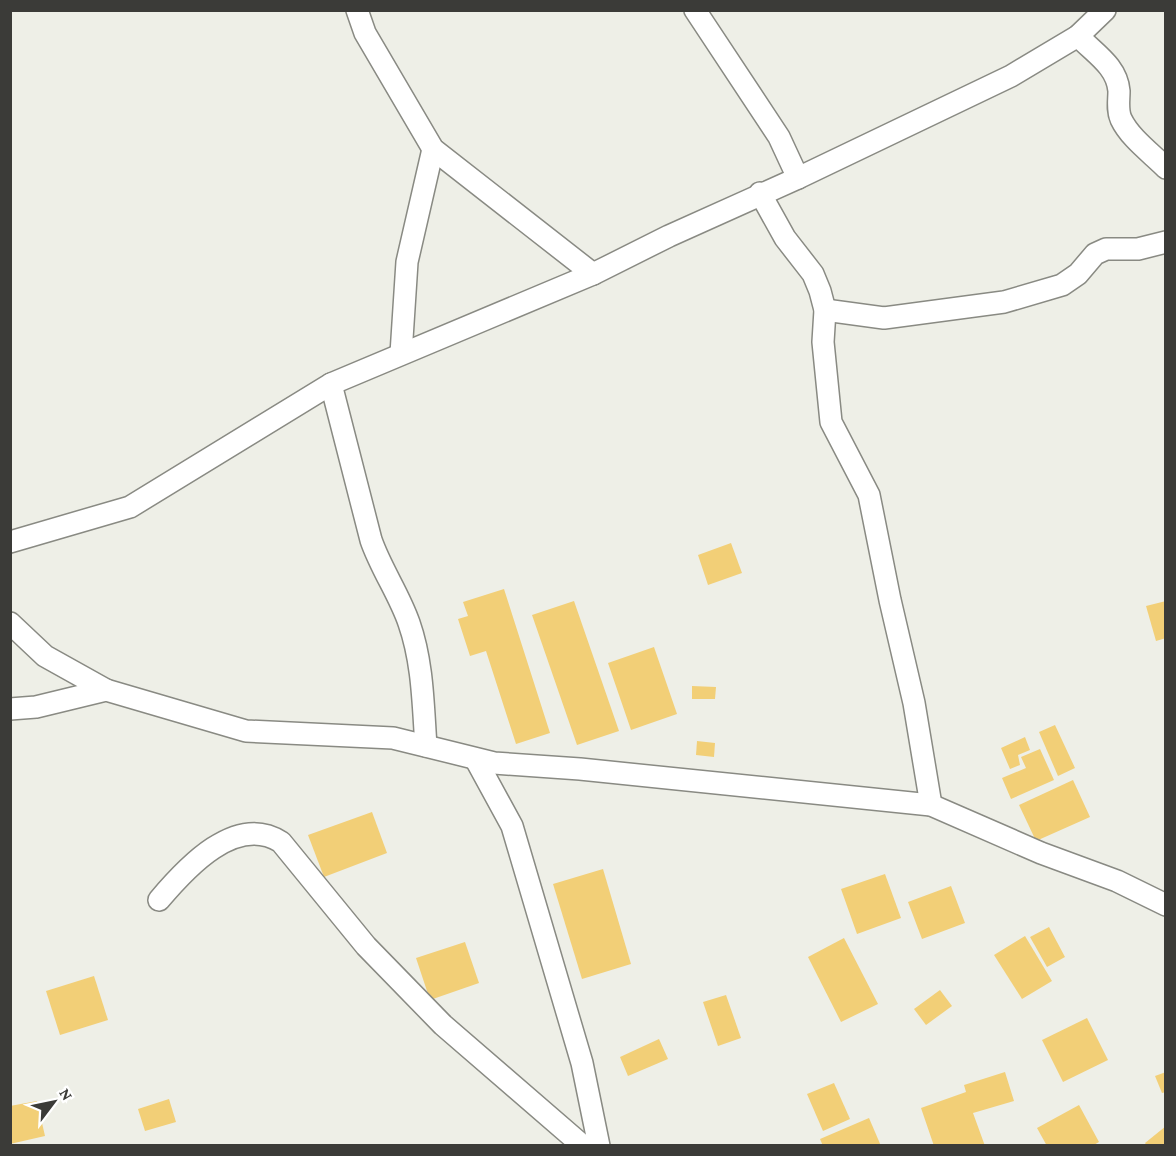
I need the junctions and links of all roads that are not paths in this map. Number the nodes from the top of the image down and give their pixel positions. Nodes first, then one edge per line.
1 (357, 10) edge
2 (695, 10) edge
3 (1105, 10) edge
4 (1078, 36) junction
5 (433, 149) junction
6 (1166, 168) edge
7 (798, 178) junction
8 (760, 193) junction
9 (1166, 242) edge
10 (593, 274) junction
11 (825, 309) junction
12 (401, 354) junction
13 (331, 384) junction
14 (10, 542) edge
15 (10, 623) edge
16 (106, 690) junction
17 (10, 709) edge
18 (426, 746) junction
19 (476, 760) junction
20 (932, 805) junction
21 (159, 900) dead end
22 (1166, 905) edge
23 (583, 1146) edge
24 (599, 1146) edge

1 - 5 street
2 - 7 street
3 - 4 street
4 - 6 street
4 - 7 street
5 - 10 street
5 - 12 street
7 - 8 street
8 - 10 street
8 - 11 street
9 - 11 street
10 - 12 street
11 - 20 street
12 - 13 street
13 - 14 street
13 - 18 street
15 - 16 street
16 - 17 street
16 - 18 street
18 - 19 street
19 - 20 street
19 - 24 street
20 - 22 street
21 - 23 street

